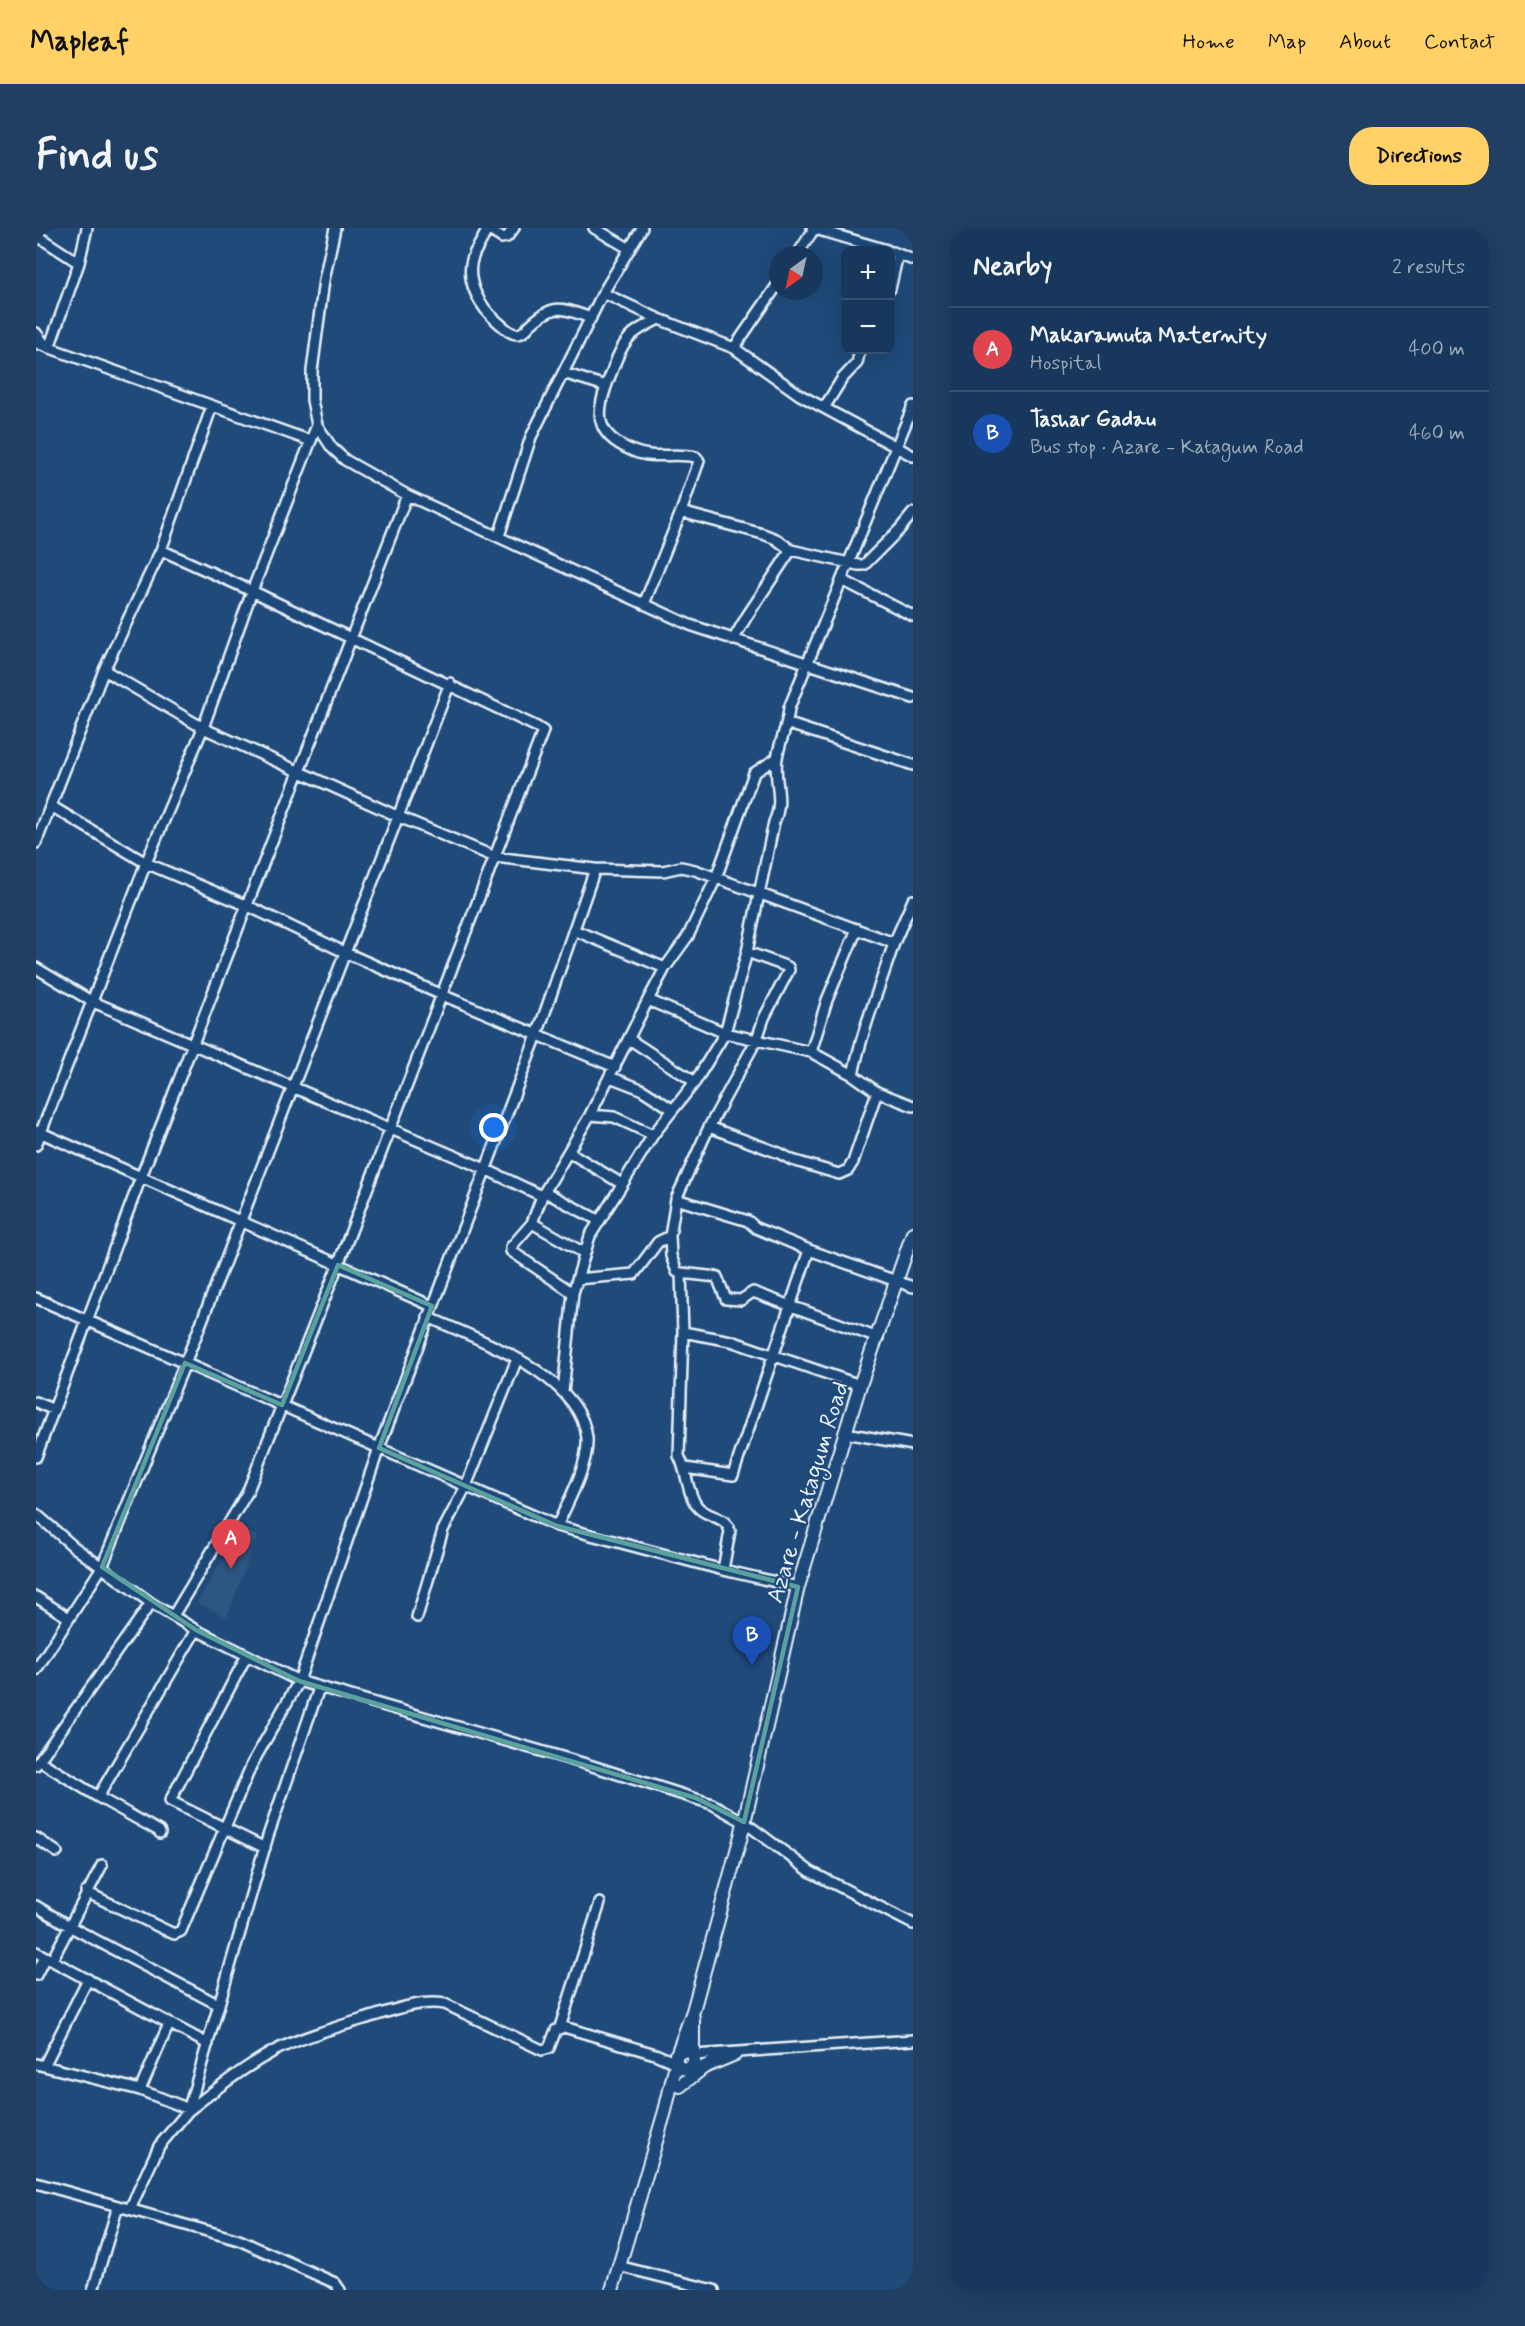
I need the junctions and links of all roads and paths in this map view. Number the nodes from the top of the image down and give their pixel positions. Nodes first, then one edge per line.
1 (87, 228) edge
2 (335, 228) edge
3 (514, 228) edge
4 (594, 228) edge
5 (642, 228) edge
6 (813, 228) edge
7 (486, 229) edge
8 (36, 235) edge
9 (802, 246) edge
10 (872, 246) edge
11 (630, 249) junction
12 (895, 253) edge
13 (913, 260) edge
14 (79, 263) junction
15 (603, 293) junction
16 (769, 297) edge
17 (591, 318) junction
18 (659, 319) junction
19 (36, 333) edge
20 (44, 346) edge
21 (734, 348) junction
22 (859, 354) edge
23 (563, 373) junction
24 (606, 386) junction
25 (212, 406) junction
26 (913, 406) edge
27 (824, 408) junction
28 (317, 425) junction
29 (311, 441) junction
30 (897, 447) junction
31 (913, 456) edge
32 (407, 495) junction
33 (681, 512) junction
34 (913, 513) edge
35 (499, 536) junction
36 (160, 550) junction
37 (790, 550) junction
38 (849, 564) junction
39 (842, 580) junction
40 (252, 591) junction
41 (644, 604) junction
42 (913, 616) edge
43 (351, 638) junction
44 (733, 640) junction
45 (808, 665) junction
46 (104, 670) junction
47 (450, 683) junction
48 (913, 698) edge
49 (789, 724) junction
50 (202, 729) junction
51 (777, 758) junction
52 (913, 765) edge
53 (299, 772) junction
54 (51, 806) junction
55 (397, 816) junction
56 (36, 843) edge
57 (495, 857) junction
58 (146, 863) junction
59 (595, 869) junction
60 (716, 878) junction
61 (760, 894) junction
62 (913, 900) edge
63 (248, 906) junction
64 (857, 929) junction
65 (574, 930) junction
66 (894, 943) junction
67 (344, 952) junction
68 (747, 952) junction
69 (36, 968) edge
70 (665, 968) junction
71 (442, 995) junction
72 (648, 1000) junction
73 (92, 1001) junction
74 (725, 1033) junction
75 (537, 1035) junction
76 (628, 1039) junction
77 (757, 1040) junction
78 (193, 1044) junction
79 (811, 1052) junction
80 (615, 1067) junction
81 (853, 1075) junction
82 (610, 1077) junction
83 (694, 1082) junction
84 (292, 1086) junction
85 (877, 1092) junction
86 (913, 1106) edge
87 (672, 1109) junction
88 (590, 1115) junction
89 (709, 1127) junction
90 (390, 1129) junction
91 (38, 1132) edge
92 (653, 1135) junction
93 (36, 1145) edge
94 (569, 1152) junction
95 (485, 1169) junction
96 (141, 1177) junction
97 (622, 1184) junction
98 (543, 1194) junction
99 (676, 1199) junction
100 (598, 1220) junction
101 (239, 1221) junction
102 (532, 1222) junction
103 (670, 1236) junction
104 (912, 1239) edge
105 (809, 1250) junction
106 (584, 1253) junction
107 (338, 1265) junction
108 (681, 1273) junction
109 (577, 1279) junction
110 (897, 1281) junction
111 (913, 1287) edge
112 (573, 1293) junction
113 (36, 1298) edge
114 (432, 1306) junction
115 (790, 1306) junction
116 (428, 1317) junction
117 (87, 1320) junction
118 (683, 1332) junction
119 (878, 1338) junction
120 (773, 1356) junction
121 (517, 1359) junction
122 (185, 1363) junction
123 (860, 1385) junction
124 (563, 1392) junction
125 (36, 1402) edge
126 (282, 1406) junction
127 (54, 1410) junction
128 (845, 1433) junction
129 (913, 1445) edge
130 (379, 1448) junction
131 (36, 1457) edge
132 (686, 1468) junction
133 (466, 1486) junction
134 (36, 1514) edge
135 (558, 1526) junction
136 (102, 1567) junction
137 (723, 1570) junction
138 (798, 1587) junction
139 (36, 1598) edge
140 (151, 1603) junction
141 (173, 1616) junction
142 (417, 1617) dead end
143 (69, 1618) junction
144 (196, 1630) junction
145 (247, 1655) junction
146 (36, 1670) edge
147 (299, 1681) junction
148 (319, 1688) junction
149 (38, 1763) edge
150 (98, 1797) junction
151 (744, 1822) junction
152 (225, 1828) junction
153 (160, 1833) dead end
154 (36, 1838) edge
155 (265, 1848) junction
156 (57, 1852) dead end
157 (102, 1865) dead end
158 (86, 1892) junction
159 (600, 1903) dead end
160 (36, 1906) edge
161 (913, 1924) edge
162 (69, 1926) junction
163 (44, 1956) edge
164 (36, 1975) edge
165 (88, 1979) junction
166 (219, 2005) junction
167 (693, 2011) junction
168 (170, 2024) junction
169 (560, 2027) junction
170 (913, 2040) edge
171 (208, 2044) junction
172 (693, 2054) junction
173 (735, 2054) junction
174 (679, 2060) junction
175 (40, 2065) edge
176 (680, 2086) junction
177 (140, 2090) junction
178 (189, 2110) junction
179 (664, 2111) junction
180 (36, 2182) edge
181 (118, 2206) junction
182 (130, 2209) junction
183 (618, 2266) junction
184 (93, 2290) edge
185 (340, 2290) edge
186 (612, 2290) edge
187 (714, 2290) edge

1 - 14 street
2 - 28 street
3 - 7 street
4 - 11 street
5 - 11 street
6 - 9 street
6 - 10 street
7 - 17 street
8 - 14 street
11 - 15 street
12 - 13 street
14 - 20 street
15 - 17 street
15 - 18 street
16 - 21 street
17 - 23 street
18 - 21 street
18 - 24 street
19 - 20 street
20 - 25 street
21 - 27 street
22 - 27 street
23 - 24 street
23 - 35 street
24 - 33 street
25 - 29 street
25 - 36 street
26 - 30 street
27 - 30 street
28 - 29 street
28 - 32 street
29 - 40 street
30 - 31 street
30 - 38 street
32 - 35 street
32 - 43 street
33 - 37 street
33 - 41 street
34 - 38 street
35 - 41 street
36 - 40 street
36 - 46 street
37 - 38 street
37 - 44 street
38 - 39 street
39 - 42 street
39 - 45 street
40 - 43 street
40 - 50 street
41 - 44 street
43 - 47 street
43 - 53 street
44 - 45 street
45 - 48 street
45 - 49 street
46 - 50 street
46 - 54 street
47 - 55 street
47 - 57 street
49 - 51 street
49 - 52 street
50 - 53 street
50 - 58 street
51 - 60 street
51 - 61 street
53 - 55 street
53 - 63 street
54 - 56 street
54 - 58 street
55 - 57 street
55 - 67 street
57 - 59 street
57 - 71 street
58 - 63 street
58 - 73 street
59 - 60 street
59 - 65 street
60 - 61 street
60 - 70 street
61 - 64 street
61 - 68 street
62 - 66 street
63 - 67 street
63 - 78 street
64 - 66 street
64 - 79 street
65 - 70 street
65 - 75 street
66 - 81 street
67 - 71 street
67 - 84 street
68 - 74 street
68 - 77 street
69 - 73 street
70 - 72 street
71 - 75 street
71 - 90 street
72 - 74 street
72 - 76 street
73 - 78 street
73 - 91 street
74 - 77 street
74 - 83 street
75 - 80 street
75 - 95 street
76 - 80 street
76 - 83 street
77 - 79 street
77 - 89 street
78 - 84 street
78 - 96 street
79 - 81 street
80 - 82 street
81 - 85 street
82 - 87 street
82 - 88 street
83 - 87 street
84 - 90 street
84 - 101 street
85 - 86 street
85 - 89 street
87 - 92 street
88 - 92 street
88 - 94 street
89 - 99 street
90 - 95 street
90 - 107 street
91 - 93 street
91 - 96 street
92 - 97 street
94 - 97 street
94 - 98 street
95 - 98 street
95 - 114 street
96 - 101 street
96 - 117 street
97 - 100 street
98 - 100 street
98 - 102 street
99 - 103 street
99 - 105 street
100 - 106 street
101 - 107 street
101 - 122 street
102 - 106 street
102 - 112 street
103 - 108 street
103 - 109 street
104 - 110 main road, Azare - Katagum Road
105 - 110 street
105 - 115 street
106 - 109 street
107 - 114 street
107 - 126 street
108 - 115 street
108 - 118 street
109 - 112 street
110 - 111 street
110 - 119 main road, Azare - Katagum Road
112 - 124 street
113 - 117 street
114 - 116 street
115 - 119 street
115 - 120 street
116 - 121 street
116 - 130 street
117 - 122 street
117 - 127 street
118 - 120 street
118 - 132 street
119 - 123 main road, Azare - Katagum Road
120 - 123 street
120 - 132 street
121 - 124 street
121 - 133 street
122 - 126 street
122 - 136 street
123 - 128 main road, Azare - Katagum Road
124 - 135 street
125 - 127 street
126 - 130 street
126 - 141 street
127 - 131 street
128 - 129 street
128 - 138 main road, Azare - Katagum Road
130 - 133 street
130 - 147 street
132 - 137 street
133 - 135 street
133 - 142 street
134 - 136 street
135 - 137 street
136 - 140 street
136 - 143 street
137 - 138 street
138 - 151 main road, Azare - Katagum Road
139 - 143 street
140 - 141 street
140 - 149 street
141 - 144 street
143 - 146 street
144 - 145 street
144 - 150 street
145 - 147 street
145 - 152 street
147 - 148 street
147 - 152 street
148 - 151 street
148 - 155 street
149 - 150 street
150 - 153 street
151 - 161 street
151 - 167 main road, Azare - Katagum Road
152 - 155 street
152 - 158 street
154 - 156 street
155 - 166 street
157 - 158 street
158 - 162 street
159 - 169 street
160 - 162 street
162 - 163 street
162 - 166 street
163 - 164 street
163 - 165 street
165 - 168 street
165 - 175 street
166 - 171 street
167 - 172 main road, Azare - Katagum Road
167 - 174 main road, Azare - Katagum Road
168 - 171 street
168 - 177 street
169 - 174 street
169 - 178 street
170 - 173 street
171 - 178 street
172 - 173 street
172 - 174 main road, Azare - Katagum Road
173 - 176 main road
174 - 176 main road, Azare - Katagum Road
174 - 179 main road, Azare - Katagum Road
175 - 177 street
176 - 179 main road, Azare - Katagum Road
177 - 178 street
178 - 182 street
179 - 183 main road, Azare - Katagum Road
180 - 181 street
181 - 182 street
181 - 184 street
182 - 185 street
183 - 186 main road, Azare - Katagum Road
183 - 187 street

